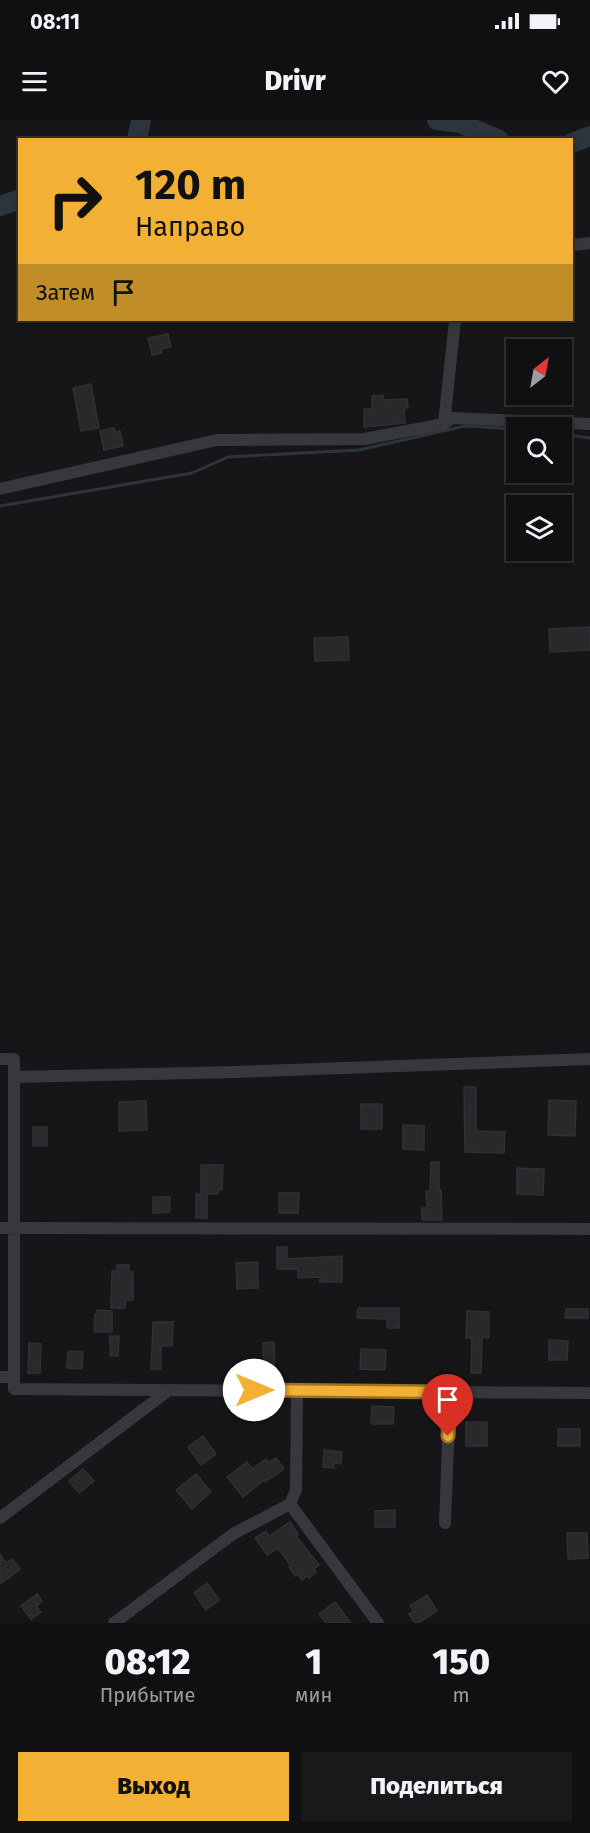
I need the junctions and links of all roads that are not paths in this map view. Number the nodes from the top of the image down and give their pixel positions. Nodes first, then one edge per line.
1 (590, 243) edge
2 (573, 245) edge
3 (455, 321) edge
4 (444, 424) junction
5 (590, 424) edge
6 (0, 489) edge
7 (0, 1059) edge
8 (590, 1059) edge
9 (14, 1077) junction
10 (0, 1228) edge
11 (14, 1228) junction
12 (590, 1229) edge
13 (0, 1377) edge
14 (14, 1377) junction
15 (169, 1390) junction
16 (297, 1391) junction
17 (450, 1392) junction
18 (590, 1393) edge
19 (290, 1504) junction
20 (0, 1518) edge
21 (445, 1523) dead end
22 (114, 1623) edge
23 (378, 1623) edge

1 - 2 street
3 - 4 street
4 - 5 street
4 - 6 street
7 - 9 street
8 - 9 street
9 - 11 street
10 - 11 street
11 - 12 street
11 - 14 street
13 - 14 street
14 - 15 street
15 - 16 street
15 - 20 street
16 - 17 street
16 - 19 street
17 - 18 street
17 - 21 street
19 - 22 street
19 - 23 street

